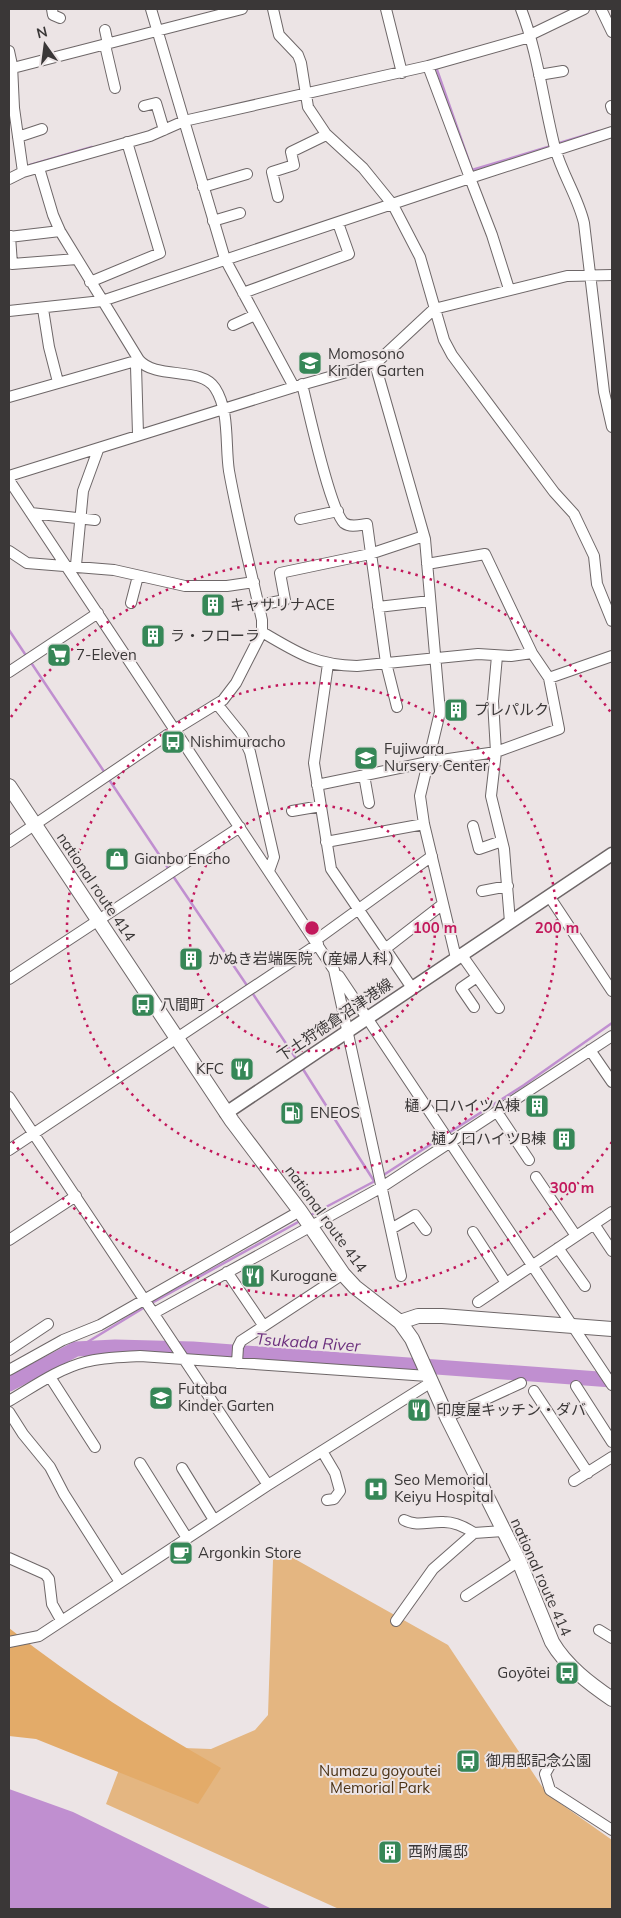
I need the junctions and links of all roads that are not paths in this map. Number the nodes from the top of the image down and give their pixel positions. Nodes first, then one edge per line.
1 (52, 9) edge
2 (151, 9) edge
3 (236, 9) edge
4 (274, 9) edge
5 (386, 9) edge
6 (521, 9) edge
7 (584, 9) edge
8 (601, 9) edge
9 (60, 18) dead end
10 (105, 30) dead end
11 (158, 31) junction
12 (612, 32) edge
13 (530, 36) junction
14 (107, 44) junction
15 (9, 51) edge
16 (433, 64) junction
17 (10, 69) edge
18 (401, 69) junction
19 (563, 71) dead end
20 (539, 75) junction
21 (115, 88) dead end
22 (305, 91) junction
23 (144, 106) dead end
24 (183, 118) junction
25 (163, 125) junction
26 (42, 129) dead end
27 (612, 132) edge
28 (326, 135) junction
29 (18, 137) junction
30 (127, 142) junction
31 (554, 145) junction
32 (39, 168) junction
33 (23, 169) junction
34 (246, 174) dead end
35 (470, 178) junction
36 (9, 179) edge
37 (203, 187) junction
38 (278, 196) dead end
39 (393, 205) junction
40 (240, 212) dead end
41 (213, 221) junction
42 (338, 223) junction
43 (60, 231) junction
44 (9, 237) edge
45 (76, 258) junction
46 (224, 259) junction
47 (590, 274) junction
48 (612, 275) edge
49 (90, 282) junction
50 (509, 289) junction
51 (243, 293) junction
52 (102, 301) junction
53 (43, 309) junction
54 (434, 309) junction
55 (9, 310) edge
56 (255, 315) junction
57 (233, 325) dead end
58 (139, 360) junction
59 (375, 364) junction
60 (58, 382) junction
61 (298, 386) junction
62 (9, 397) edge
63 (609, 405) edge
64 (223, 409) junction
65 (612, 427) edge
66 (138, 434) junction
67 (98, 450) junction
68 (9, 476) edge
69 (9, 480) edge
70 (338, 511) junction
71 (31, 512) junction
72 (80, 519) junction
73 (300, 519) dead end
74 (95, 520) dead end
75 (424, 536) junction
76 (9, 551) edge
77 (370, 554) junction
78 (71, 564) junction
79 (427, 564) junction
80 (138, 576) junction
81 (254, 582) junction
82 (430, 601) junction
83 (131, 603) dead end
84 (259, 605) junction
85 (378, 607) junction
86 (98, 613) junction
87 (612, 621) edge
88 (262, 632) junction
89 (532, 653) junction
90 (497, 656) junction
91 (612, 656) edge
92 (435, 657) junction
93 (386, 663) junction
94 (328, 664) junction
95 (9, 672) edge
96 (549, 678) junction
97 (217, 704) junction
98 (396, 707) dead end
99 (175, 730) junction
100 (496, 752) junction
101 (428, 762) junction
102 (364, 775) junction
103 (317, 784) junction
104 (9, 786) edge
105 (369, 803) dead end
106 (321, 806) junction
107 (292, 811) dead end
108 (34, 824) junction
109 (424, 824) junction
110 (473, 826) dead end
111 (240, 827) junction
112 (9, 842) edge
113 (326, 842) junction
114 (502, 842) junction
115 (612, 854) edge
116 (432, 856) junction
117 (269, 871) junction
118 (508, 886) junction
119 (482, 891) dead end
120 (549, 896) junction
121 (443, 904) junction
122 (359, 910) junction
123 (98, 919) junction
124 (510, 922) junction
125 (317, 942) junction
126 (385, 948) junction
127 (459, 956) junction
128 (334, 970) junction
129 (478, 977) junction
130 (9, 979) edge
131 (412, 988) junction
132 (612, 991) edge
133 (474, 1007) dead end
134 (500, 1008) dead end
135 (367, 1018) junction
136 (348, 1030) junction
137 (612, 1036) edge
138 (177, 1038) junction
139 (590, 1050) junction
140 (612, 1082) edge
141 (9, 1097) edge
142 (497, 1112) junction
143 (226, 1113) junction
144 (33, 1133) junction
145 (450, 1142) junction
146 (9, 1150) edge
147 (529, 1160) dead end
148 (536, 1177) dead end
149 (382, 1187) junction
150 (76, 1196) junction
151 (300, 1211) junction
152 (612, 1212) edge
153 (594, 1224) junction
154 (311, 1226) junction
155 (391, 1229) junction
156 (426, 1230) dead end
157 (473, 1232) dead end
158 (576, 1236) junction
159 (9, 1240) edge
160 (558, 1248) junction
161 (612, 1251) edge
162 (532, 1265) junction
163 (228, 1272) junction
164 (343, 1274) junction
165 (401, 1276) dead end
166 (506, 1283) junction
167 (585, 1286) dead end
168 (145, 1300) junction
169 (478, 1302) dead end
170 (154, 1314) junction
171 (400, 1322) junction
172 (48, 1324) dead end
173 (263, 1325) junction
174 (572, 1326) junction
175 (612, 1329) edge
176 (9, 1350) edge
177 (182, 1357) junction
178 (237, 1361) junction
179 (9, 1370) edge
180 (426, 1374) junction
181 (50, 1377) junction
182 (521, 1384) dead end
183 (612, 1385) edge
184 (576, 1386) dead end
185 (534, 1391) dead end
186 (9, 1401) edge
187 (9, 1412) edge
188 (447, 1417) junction
189 (612, 1442) edge
190 (95, 1447) dead end
191 (322, 1451) junction
192 (612, 1456) edge
193 (140, 1463) dead end
194 (182, 1468) dead end
195 (588, 1473) junction
196 (574, 1482) dead end
197 (268, 1485) junction
198 (327, 1500) dead end
199 (214, 1520) junction
200 (404, 1520) dead end
201 (503, 1531) junction
202 (474, 1533) junction
203 (187, 1538) junction
204 (9, 1558) edge
205 (519, 1561) junction
206 (120, 1582) junction
207 (466, 1596) dead end
208 (61, 1620) junction
209 (396, 1621) dead end
210 (599, 1630) dead end
211 (612, 1638) edge
212 (9, 1642) edge
213 (612, 1699) edge
214 (550, 1765) dead end
215 (612, 1830) edge

1 - 9 street
2 - 11 street
3 - 11 street
4 - 22 street
5 - 18 street
6 - 13 street
7 - 13 street
8 - 12 street
10 - 14 street
11 - 14 street
11 - 24 street
13 - 16 street
13 - 20 street
14 - 17 street
14 - 21 street
15 - 17 street
16 - 18 street
16 - 35 street
17 - 29 street
18 - 22 street
19 - 20 street
20 - 31 street
22 - 24 street
22 - 28 street
23 - 25 street
24 - 25 street
24 - 37 street
25 - 30 street
26 - 29 street
27 - 31 street
28 - 38 street
28 - 39 street
29 - 33 street
30 - 32 street
30 - 49 street
31 - 35 street
31 - 47 street
32 - 33 street
32 - 43 street
33 - 36 street
34 - 37 street
35 - 39 street
35 - 50 street
37 - 41 street
39 - 42 street
39 - 54 street
40 - 41 street
41 - 46 street
42 - 46 street
42 - 51 street
43 - 44 street
43 - 45 street
44 - 45 street
45 - 49 street
46 - 51 street
46 - 52 street
47 - 48 street
47 - 50 street
47 - 63 street
49 - 52 street
50 - 54 street
51 - 56 street
52 - 53 street
52 - 58 street
53 - 55 street
53 - 60 street
54 - 59 street
54 - 87 street
56 - 57 street
56 - 61 street
58 - 60 street
58 - 64 street
58 - 66 street
59 - 61 street
59 - 75 street
60 - 62 street
61 - 64 street
61 - 70 street
63 - 65 street
64 - 66 street
64 - 81 street
66 - 67 street
67 - 68 street
67 - 72 street
69 - 71 street
70 - 73 street
70 - 77 street
71 - 72 street
71 - 78 street
72 - 74 street
72 - 78 street
75 - 77 street
75 - 79 street
76 - 78 street
77 - 84 street
77 - 85 street
78 - 80 street
78 - 86 street
79 - 82 street
79 - 89 street
80 - 81 street
80 - 83 street
81 - 84 street
82 - 85 street
82 - 92 street
84 - 88 street
85 - 93 street
86 - 95 street
86 - 99 street
88 - 94 street
88 - 97 street
89 - 90 street
89 - 96 street
90 - 92 street
90 - 100 street
91 - 96 street
92 - 93 street
92 - 101 street
93 - 94 street
93 - 98 street
94 - 103 street
96 - 100 street
97 - 99 street
97 - 117 street
99 - 108 street
99 - 111 street
100 - 101 street
100 - 114 street
101 - 102 street
101 - 109 street
102 - 103 street
102 - 105 street
103 - 106 street
104 - 108 highway, national route 414
106 - 107 street
106 - 113 street
108 - 112 street
108 - 123 highway, national route 414
109 - 113 street
109 - 116 street
110 - 114 street
111 - 117 street
111 - 123 street
113 - 122 street
114 - 118 street
115 - 120 main road, 下土狩徳倉沼津港線
116 - 121 street
116 - 122 street
117 - 125 street
118 - 119 street
118 - 124 street
120 - 124 main road, 下土狩徳倉沼津港線
120 - 132 street
121 - 126 street
121 - 127 street
122 - 125 street
122 - 126 street
123 - 130 street
123 - 138 highway, national route 414
124 - 127 main road, 下土狩徳倉沼津港線
125 - 128 street
125 - 138 street
126 - 131 street
127 - 129 street
127 - 131 main road, 下土狩徳倉沼津港線
128 - 135 street
128 - 136 street
129 - 133 street
129 - 134 street
131 - 135 main road, 下土狩徳倉沼津港線
135 - 136 main road, 下土狩徳倉沼津港線
135 - 145 street
136 - 143 main road, 下土狩徳倉沼津港線
136 - 149 street
137 - 139 street
138 - 143 highway, national route 414
138 - 144 street
139 - 140 street
139 - 142 street
141 - 144 street
142 - 145 street
142 - 147 street
143 - 151 highway, national route 414
144 - 146 street
144 - 150 street
145 - 149 street
145 - 162 street
148 - 158 street
149 - 154 street
149 - 155 street
150 - 159 street
150 - 168 street
151 - 154 highway, national route 414
151 - 168 street
152 - 153 street
153 - 158 street
153 - 161 street
154 - 163 street
154 - 164 highway, national route 414
155 - 156 street
155 - 165 street
157 - 166 street
158 - 160 street
160 - 162 street
160 - 167 street
162 - 166 street
162 - 174 street
163 - 170 street
163 - 173 street
164 - 171 highway, national route 414
164 - 173 street
166 - 169 street
168 - 170 street
168 - 179 street
170 - 177 street
171 - 174 highway
171 - 180 highway, national route 414
172 - 176 street
173 - 178 street
174 - 175 highway
174 - 183 street
177 - 178 street
177 - 181 street
177 - 197 street
178 - 180 street
180 - 188 highway, national route 414
180 - 191 street
181 - 186 street
181 - 190 street
182 - 188 street
184 - 189 street
185 - 195 street
187 - 206 street
188 - 201 highway, national route 414
191 - 197 street
191 - 198 street
192 - 195 street
193 - 203 street
194 - 199 street
195 - 196 street
197 - 199 street
199 - 203 street
200 - 202 street
201 - 202 street
201 - 205 highway, national route 414
202 - 209 street
203 - 206 street
204 - 208 street
205 - 207 street
205 - 213 highway, national route 414
206 - 208 street
208 - 212 street
210 - 211 street
214 - 215 street

